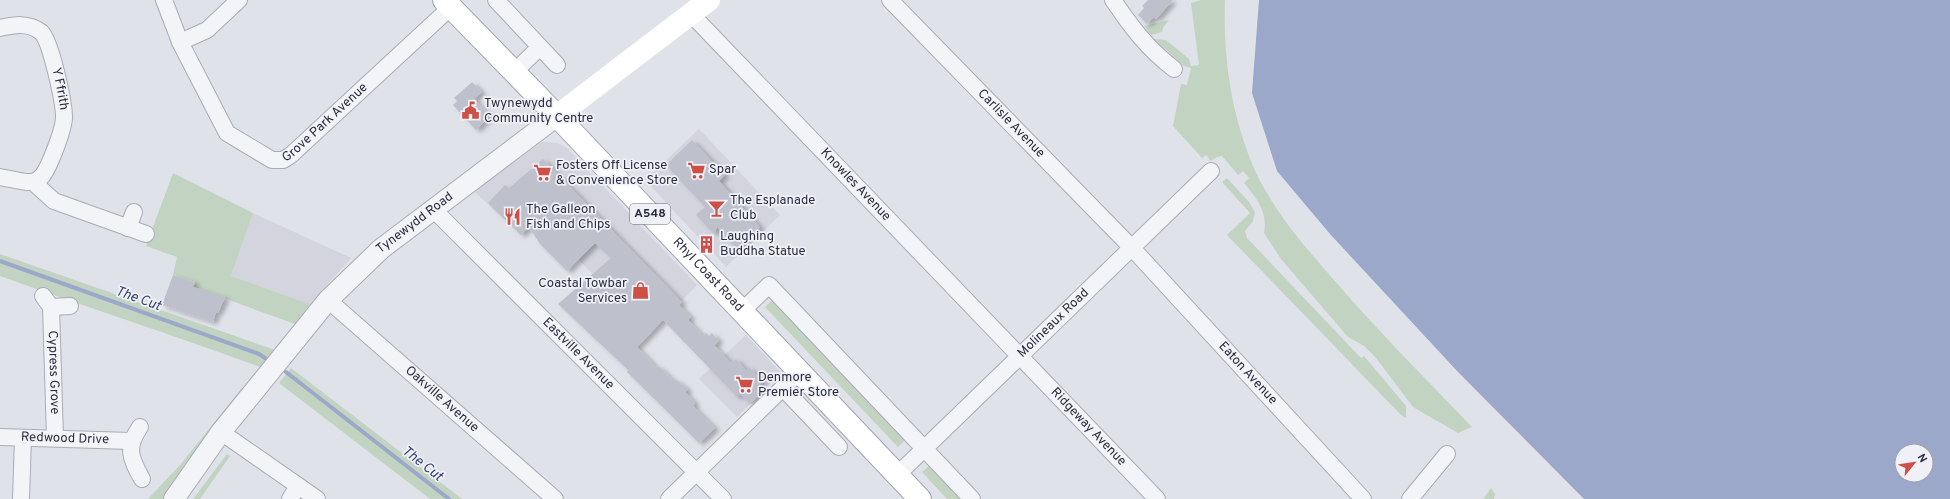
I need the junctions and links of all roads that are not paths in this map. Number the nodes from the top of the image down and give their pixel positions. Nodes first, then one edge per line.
1 (164, 0) edge
2 (239, 0) edge
3 (496, 0) edge
4 (709, 0) edge
5 (890, 0) edge
6 (1114, 0) edge
7 (447, 4) edge
8 (690, 14) junction
9 (0, 28) edge
10 (180, 42) junction
11 (540, 47) junction
12 (557, 64) dead end
13 (1174, 69) dead end
14 (514, 72) junction
15 (558, 116) junction
16 (1211, 171) dead end
17 (0, 177) edge
18 (33, 182) junction
19 (433, 209) junction
20 (134, 212) dead end
21 (128, 228) junction
22 (146, 234) dead end
23 (1132, 248) junction
24 (328, 300) junction
25 (70, 306) dead end
26 (742, 311) junction
27 (1020, 355) junction
28 (799, 372) junction
29 (783, 388) junction
30 (140, 427) dead end
31 (221, 432) junction
32 (0, 437) edge
33 (23, 438) junction
34 (54, 438) junction
35 (131, 441) junction
36 (839, 447) dead end
37 (924, 449) junction
38 (1447, 454) dead end
39 (697, 472) junction
40 (897, 475) junction
41 (142, 479) dead end
42 (294, 492) edge
43 (21, 499) edge
44 (174, 499) edge
45 (316, 499) edge
46 (555, 499) edge
47 (669, 499) edge
48 (723, 499) edge
49 (920, 499) edge
50 (972, 499) edge
51 (1157, 499) edge
52 (1363, 499) edge
53 (1410, 499) edge

1 - 10 street, Grove Park Avenue
2 - 10 street
3 - 11 street
4 - 8 main road, Tynewydd Road
5 - 23 street, Carlisle Avenue
6 - 13 street
7 - 10 street, Grove Park Avenue
7 - 14 main road, Rhyl Coast Road / A548
8 - 15 main road, Tynewydd Road
8 - 27 street, Knowles Avenue
9 - 18 street, Y Ffrith
11 - 12 street
11 - 14 street
14 - 15 main road, Rhyl Coast Road / A548
15 - 19 street, Tynewydd Road
15 - 26 main road, Rhyl Coast Road / A548
16 - 23 street, Molineaux Road
17 - 18 street
18 - 21 street
19 - 24 street, Tynewydd Road
19 - 39 street, Eastville Avenue
20 - 21 street
21 - 22 street
23 - 27 street, Molineaux Road
23 - 52 street, Eaton Avenue
24 - 31 street, Tynewydd Road
24 - 46 street, Oakville Avenue
25 - 34 street, Cypress Grove
26 - 28 main road, Rhyl Coast Road / A548
26 - 37 street
27 - 37 street, Molineaux Road
27 - 51 street, Ridgeway Avenue
28 - 29 street
28 - 40 main road, Rhyl Coast Road / A548
29 - 36 street
29 - 39 street
30 - 35 street
31 - 42 street
31 - 44 street, Tynewydd Road
32 - 33 street, Redwood Drive
33 - 34 street, Redwood Drive
33 - 43 street
34 - 35 street, Redwood Drive
35 - 41 street
37 - 40 street, Molineaux Road
37 - 50 street
38 - 53 street
39 - 47 street
39 - 48 street, Eastville Avenue
40 - 49 main road, Rhyl Coast Road / A548
42 - 45 street

